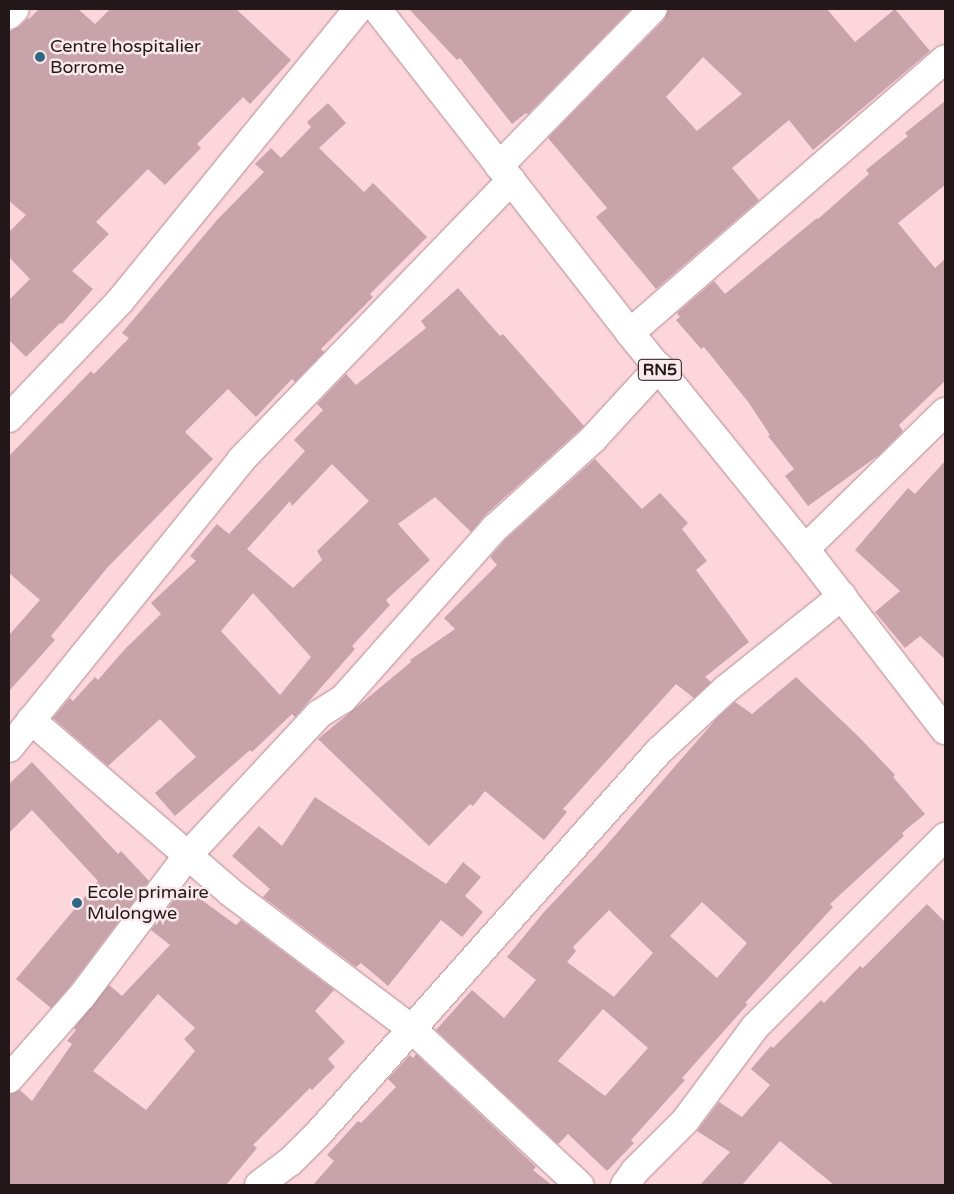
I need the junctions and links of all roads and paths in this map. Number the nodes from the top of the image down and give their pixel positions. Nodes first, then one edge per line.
1 (15, 9) edge
2 (358, 9) edge
3 (377, 9) edge
4 (654, 9) edge
5 (9, 15) edge
6 (945, 59) edge
7 (505, 173) junction
8 (630, 333) junction
9 (658, 367) junction
10 (945, 412) edge
11 (9, 418) edge
12 (805, 549) junction
13 (842, 596) junction
14 (31, 720) junction
15 (945, 730) edge
16 (9, 748) edge
17 (945, 837) edge
18 (188, 856) junction
19 (412, 1030) junction
20 (9, 1078) edge
21 (259, 1185) edge
22 (579, 1185) edge
23 (624, 1185) edge

1 - 5 main road
2 - 11 main road
3 - 7 main road, RN5
4 - 7 main road
6 - 8 main road
7 - 8 main road, RN5
7 - 14 main road
8 - 9 main road, RN5
9 - 12 main road, RN5
9 - 18 main road
10 - 12 main road
12 - 13 main road, RN5
13 - 15 main road, RN5
13 - 19 main road
14 - 16 main road
14 - 18 main road
17 - 23 main road
18 - 19 main road
18 - 20 main road
19 - 21 main road
19 - 22 main road

